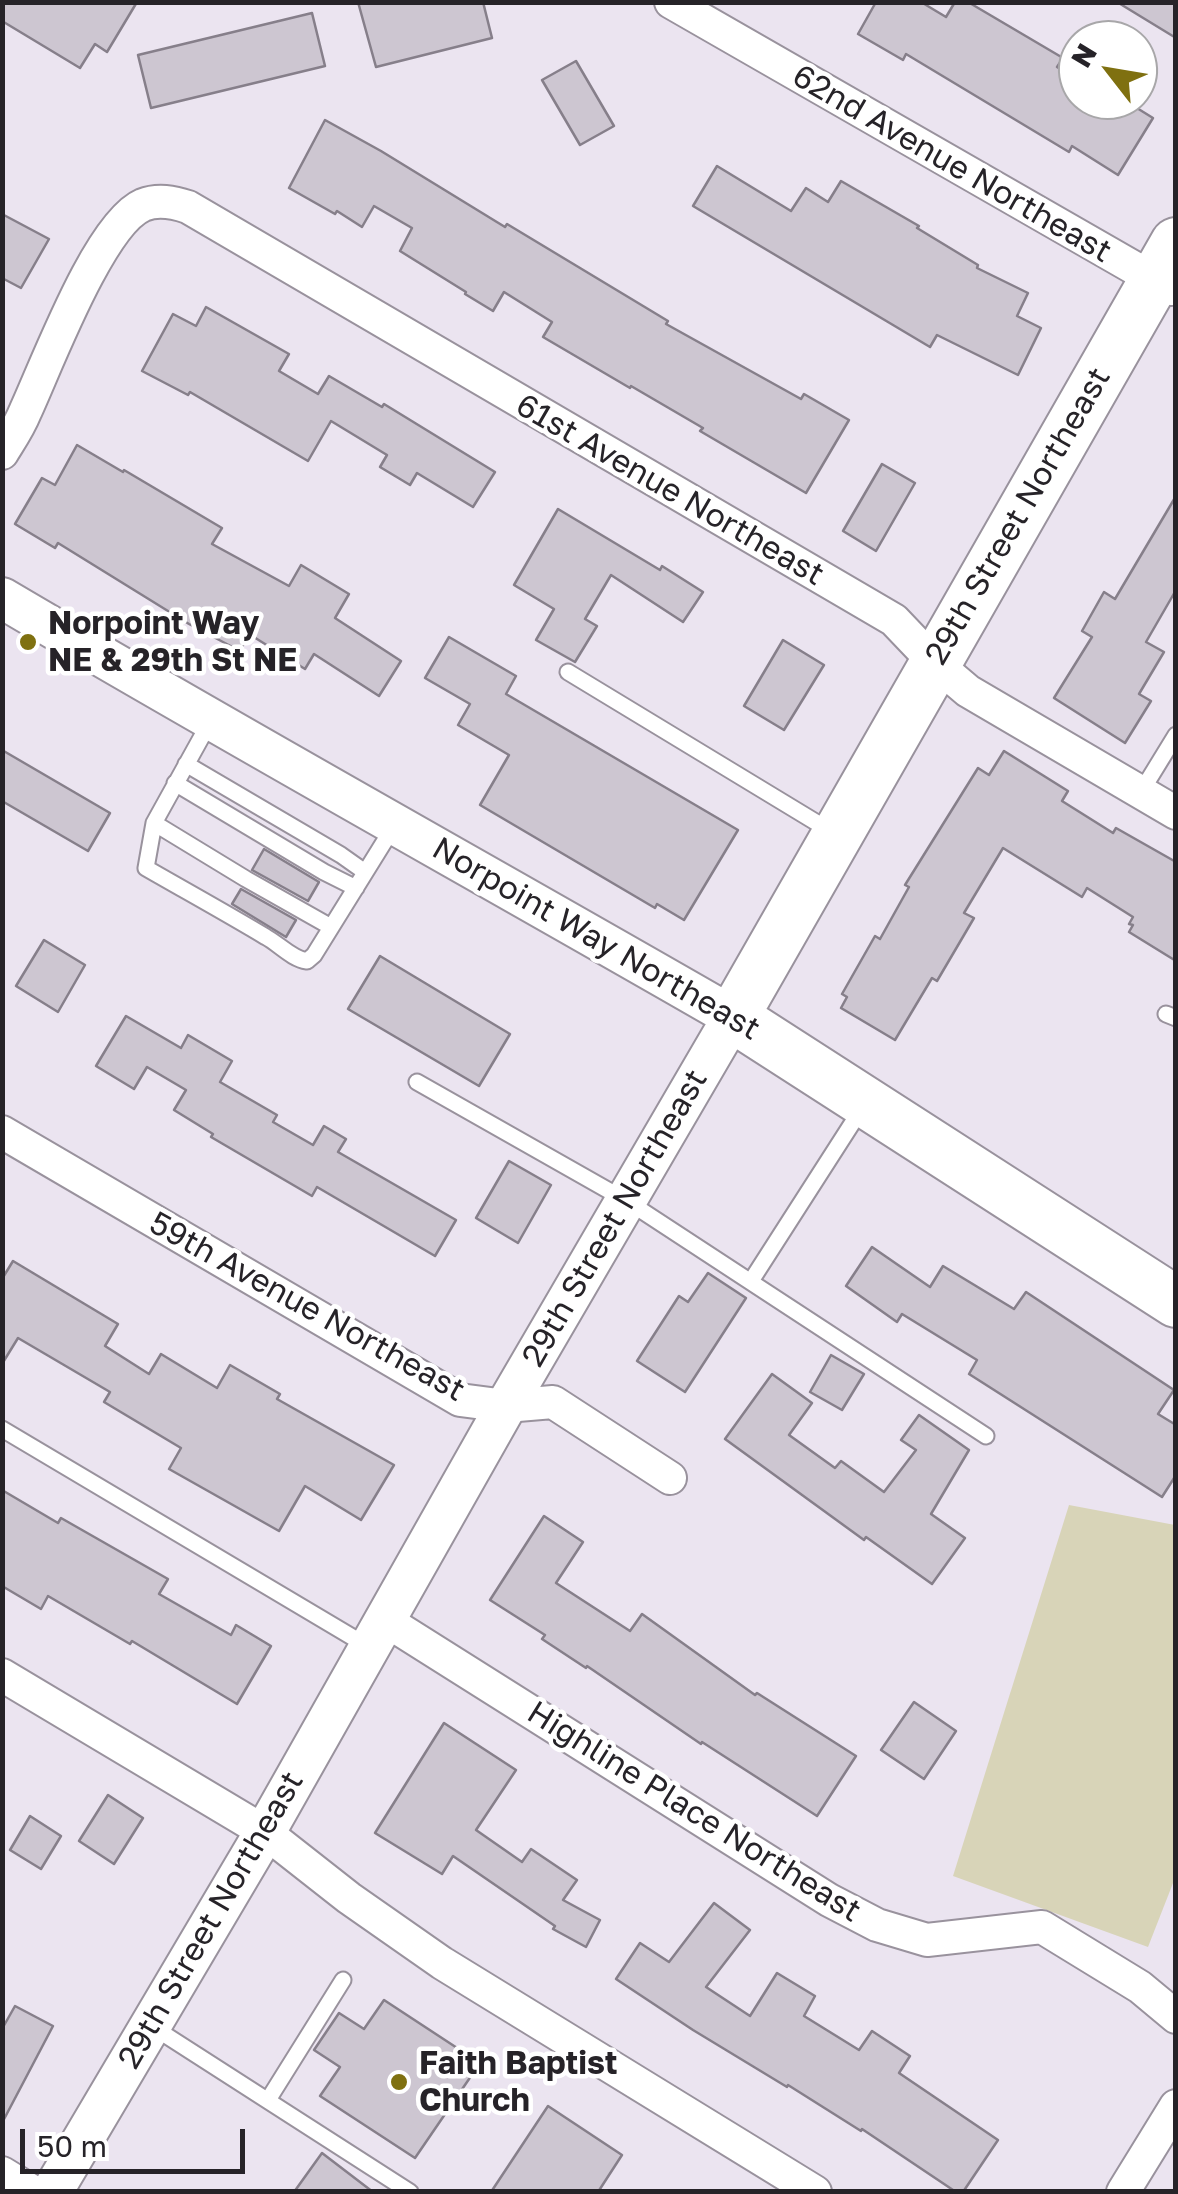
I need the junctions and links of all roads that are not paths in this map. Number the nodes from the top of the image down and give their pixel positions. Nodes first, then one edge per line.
1 (671, 2) edge
2 (1168, 271) edge
3 (2, 453) edge
4 (2, 598) edge
5 (934, 663) junction
6 (568, 672) dead end
7 (211, 720) junction
8 (1176, 734) edge
9 (186, 764) junction
10 (175, 783) junction
11 (1140, 792) junction
12 (1176, 813) edge
13 (154, 823) junction
14 (396, 823) junction
15 (836, 834) junction
16 (365, 872) junction
17 (356, 888) junction
18 (332, 927) junction
19 (733, 1016) junction
20 (417, 1082) dead end
21 (866, 1102) junction
22 (2, 1132) edge
23 (627, 1201) junction
24 (751, 1281) junction
25 (1176, 1302) edge
26 (506, 1406) junction
27 (2, 1429) edge
28 (986, 1436) dead end
29 (670, 1478) dead end
30 (377, 1633) junction
31 (2, 1675) edge
32 (265, 1832) junction
33 (343, 1980) dead end
34 (1176, 2017) edge
35 (150, 2025) junction
36 (268, 2100) junction
37 (1176, 2106) edge
38 (2, 2173) edge
39 (33, 2192) edge
40 (52, 2192) edge
41 (410, 2192) edge
42 (814, 2192) edge
43 (1123, 2192) edge

1 - 2 street, 62nd Avenue Northeast
2 - 5 main road, 29th Street Northeast
3 - 5 street, 61st Avenue Northeast
4 - 7 street, Norpoint Way Northeast
5 - 11 street, 61st Avenue Northeast
5 - 15 main road, 29th Street Northeast
6 - 15 lane
7 - 9 lane
7 - 14 street, Norpoint Way Northeast
8 - 11 lane
9 - 10 lane
9 - 16 lane
10 - 13 lane
10 - 17 lane
11 - 12 street, 61st Avenue Northeast
13 - 18 lane
13 - 18 lane
14 - 16 lane
14 - 19 street, Norpoint Way Northeast
15 - 19 main road, 29th Street Northeast
16 - 17 lane
17 - 18 lane
19 - 21 main road, Norpoint Way Northeast
19 - 23 street, 29th Street Northeast
20 - 23 lane
21 - 24 lane
21 - 25 main road, Norpoint Way Northeast
22 - 26 street, 59th Avenue Northeast
23 - 24 lane
23 - 26 street, 29th Street Northeast
24 - 28 lane
26 - 29 street, 59th Avenue Northeast
26 - 30 street, 29th Street Northeast
27 - 30 lane
30 - 32 street, 29th Street Northeast
30 - 34 street, Highline Place Northeast
31 - 32 street
32 - 35 street, 29th Street Northeast
32 - 42 street
33 - 36 lane
35 - 36 lane
35 - 40 street, 29th Street Northeast
36 - 41 lane
37 - 43 street
38 - 39 street

